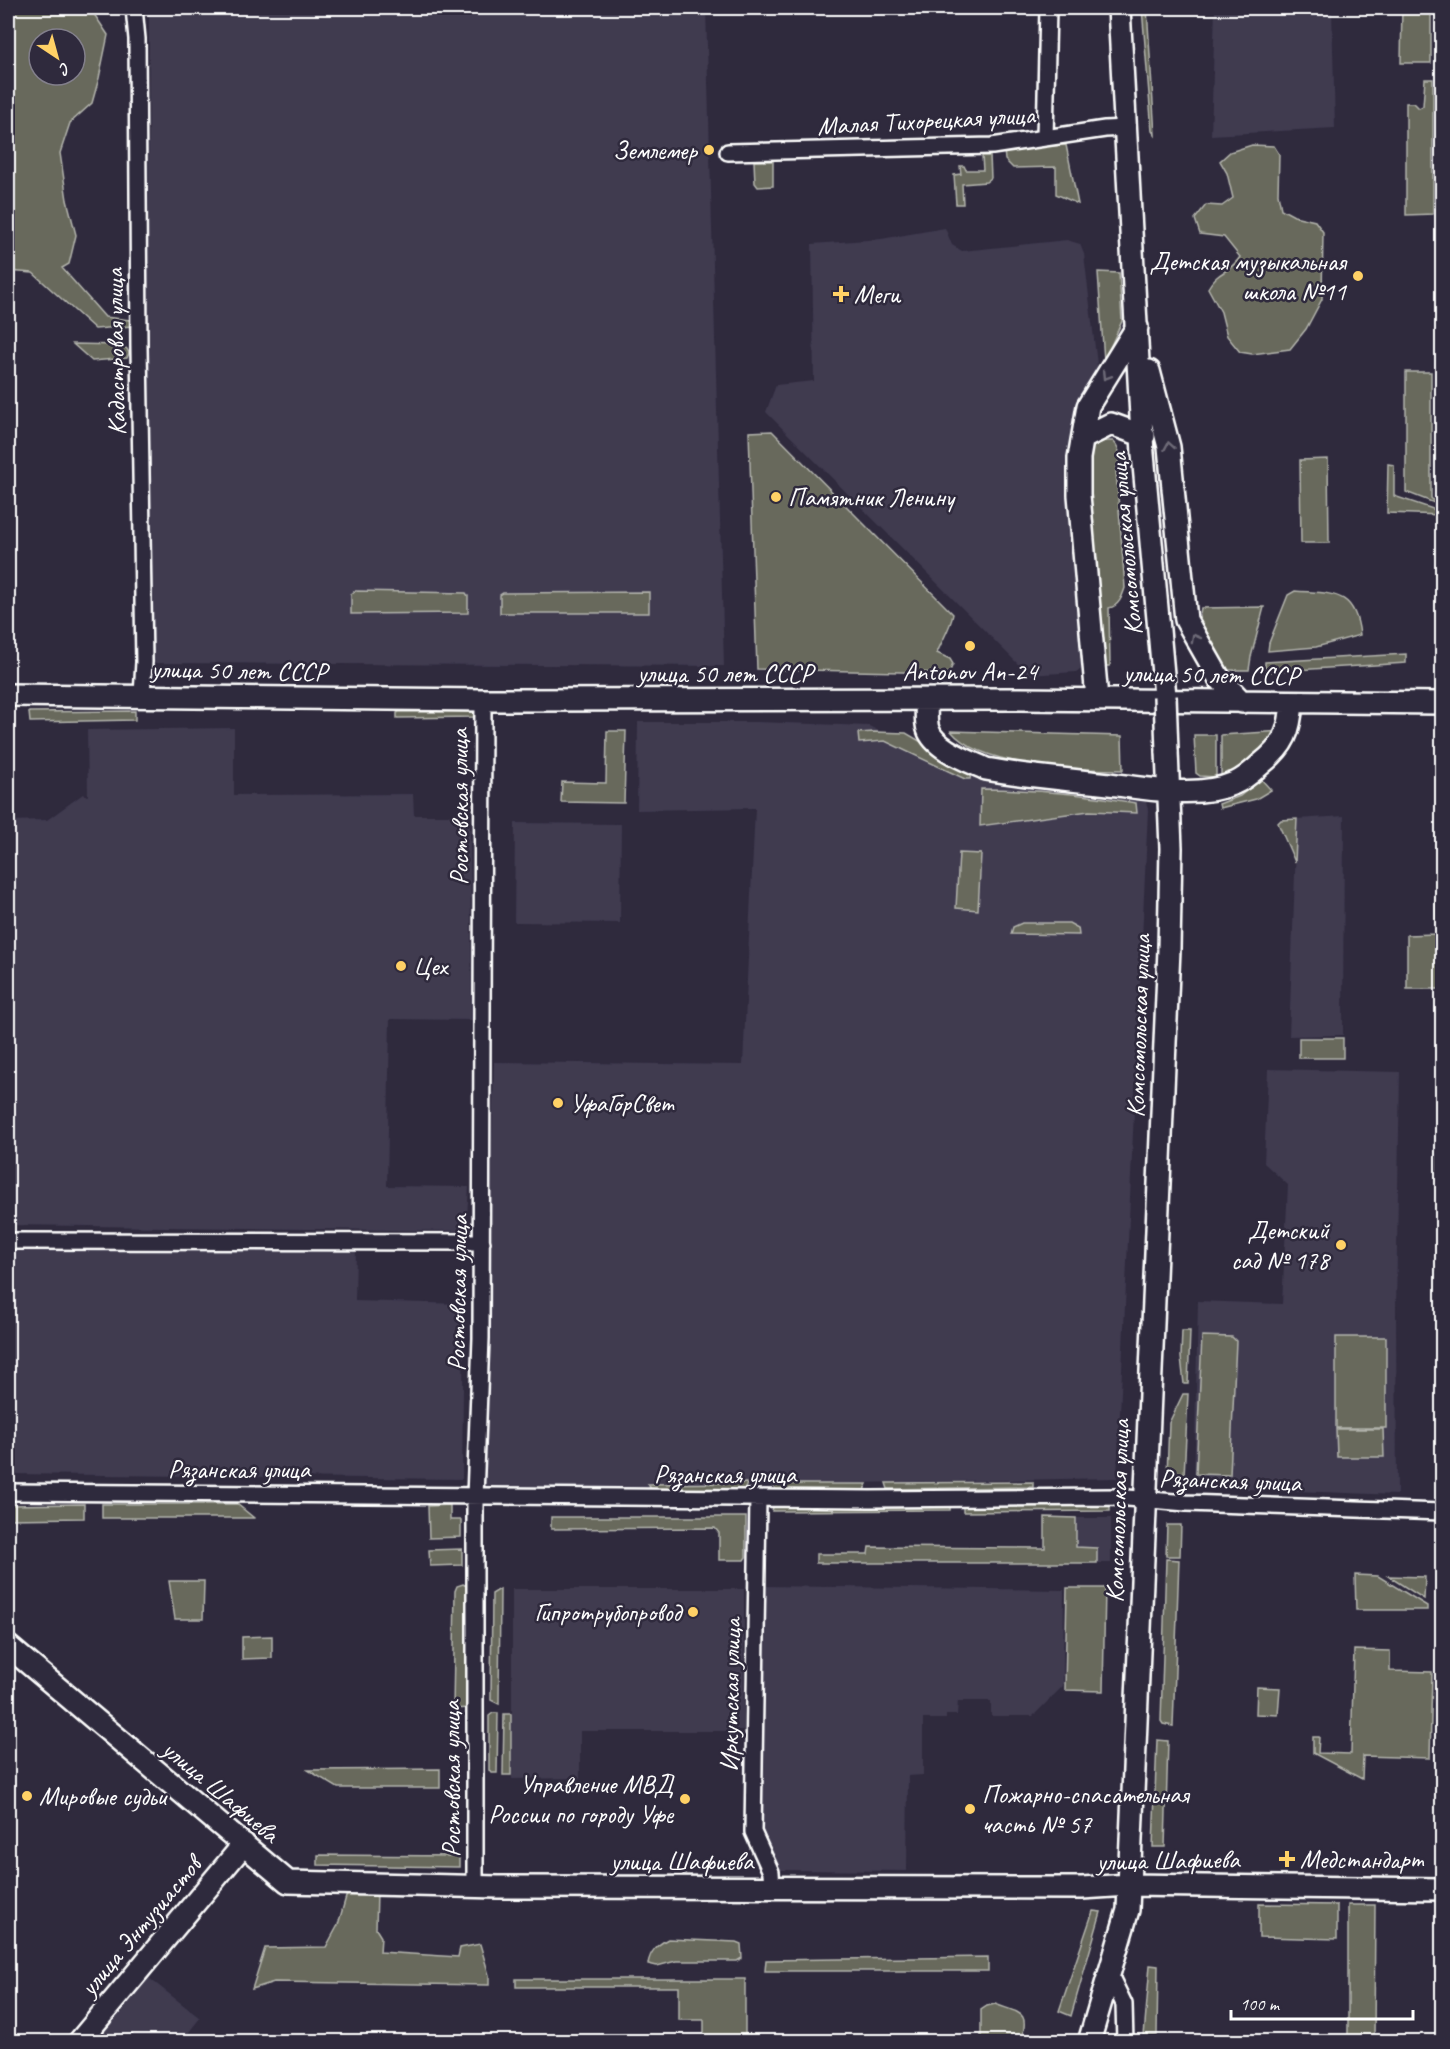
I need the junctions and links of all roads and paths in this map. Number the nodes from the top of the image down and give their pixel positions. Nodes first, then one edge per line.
1 (134, 8) edge
2 (1048, 8) edge
3 (1119, 8) edge
4 (1126, 128) junction
5 (1045, 138) junction
6 (728, 152) dead end
7 (1137, 327) junction
8 (1083, 438) junction
9 (1144, 445) junction
10 (8, 695) edge
11 (142, 695) junction
12 (1097, 699) junction
13 (483, 700) junction
14 (926, 700) junction
15 (1242, 702) junction
16 (1292, 702) junction
17 (1443, 703) edge
18 (1168, 790) junction
19 (8, 1241) edge
20 (482, 1242) junction
21 (8, 1492) edge
22 (475, 1497) junction
23 (758, 1499) junction
24 (1144, 1500) junction
25 (1443, 1512) edge
26 (8, 1646) edge
27 (244, 1844) junction
28 (1128, 1885) junction
29 (475, 1887) junction
30 (772, 1888) junction
31 (1443, 1889) edge
32 (1109, 1973) junction
33 (79, 2042) edge
34 (1089, 2042) edge
35 (1125, 2042) edge

1 - 11 street, Кадастровая улица
2 - 5 street
3 - 4 main road, Комсомольская улица
4 - 5 street, Малая Тихорецкая улица
4 - 7 main road, Комсомольская улица
5 - 6 street, Малая Тихорецкая улица
7 -> 8 main road
7 - 9 main road, Комсомольская улица
15 -> 7 main road
8 - 9 main road
8 - 12 main road
9 - 18 main road, Комсомольская улица, bridge
10 - 11 main road, улица 50 лет СССР
11 - 13 main road, улица 50 лет СССР
12 - 14 main road, улица 50 лет СССР
12 - 15 main road, улица 50 лет СССР
13 - 14 main road, улица 50 лет СССР
13 - 20 street, Ростовская улица
14 - 18 main road
15 - 16 main road, улица 50 лет СССР
16 - 17 main road, улица 50 лет СССР
16 - 18 main road
18 - 24 main road, Комсомольская улица
19 - 20 street
20 - 22 street, Ростовская улица
21 - 22 street, Рязанская улица
22 - 23 street, Рязанская улица
22 - 29 street, Ростовская улица
23 - 24 street, Рязанская улица
23 - 30 street, Иркутская улица
24 - 25 street, Рязанская улица
24 - 28 main road, Комсомольская улица
26 - 27 main road, улица Шафиева
27 - 29 main road, улица Шафиева
27 - 33 main road, улица Энтузиастов
28 - 30 main road, улица Шафиева
28 - 31 main road, улица Шафиева
28 - 32 main road, Комсомольская улица
29 - 30 main road, улица Шафиева
32 - 34 main road, Комсомольская улица
32 - 35 street

